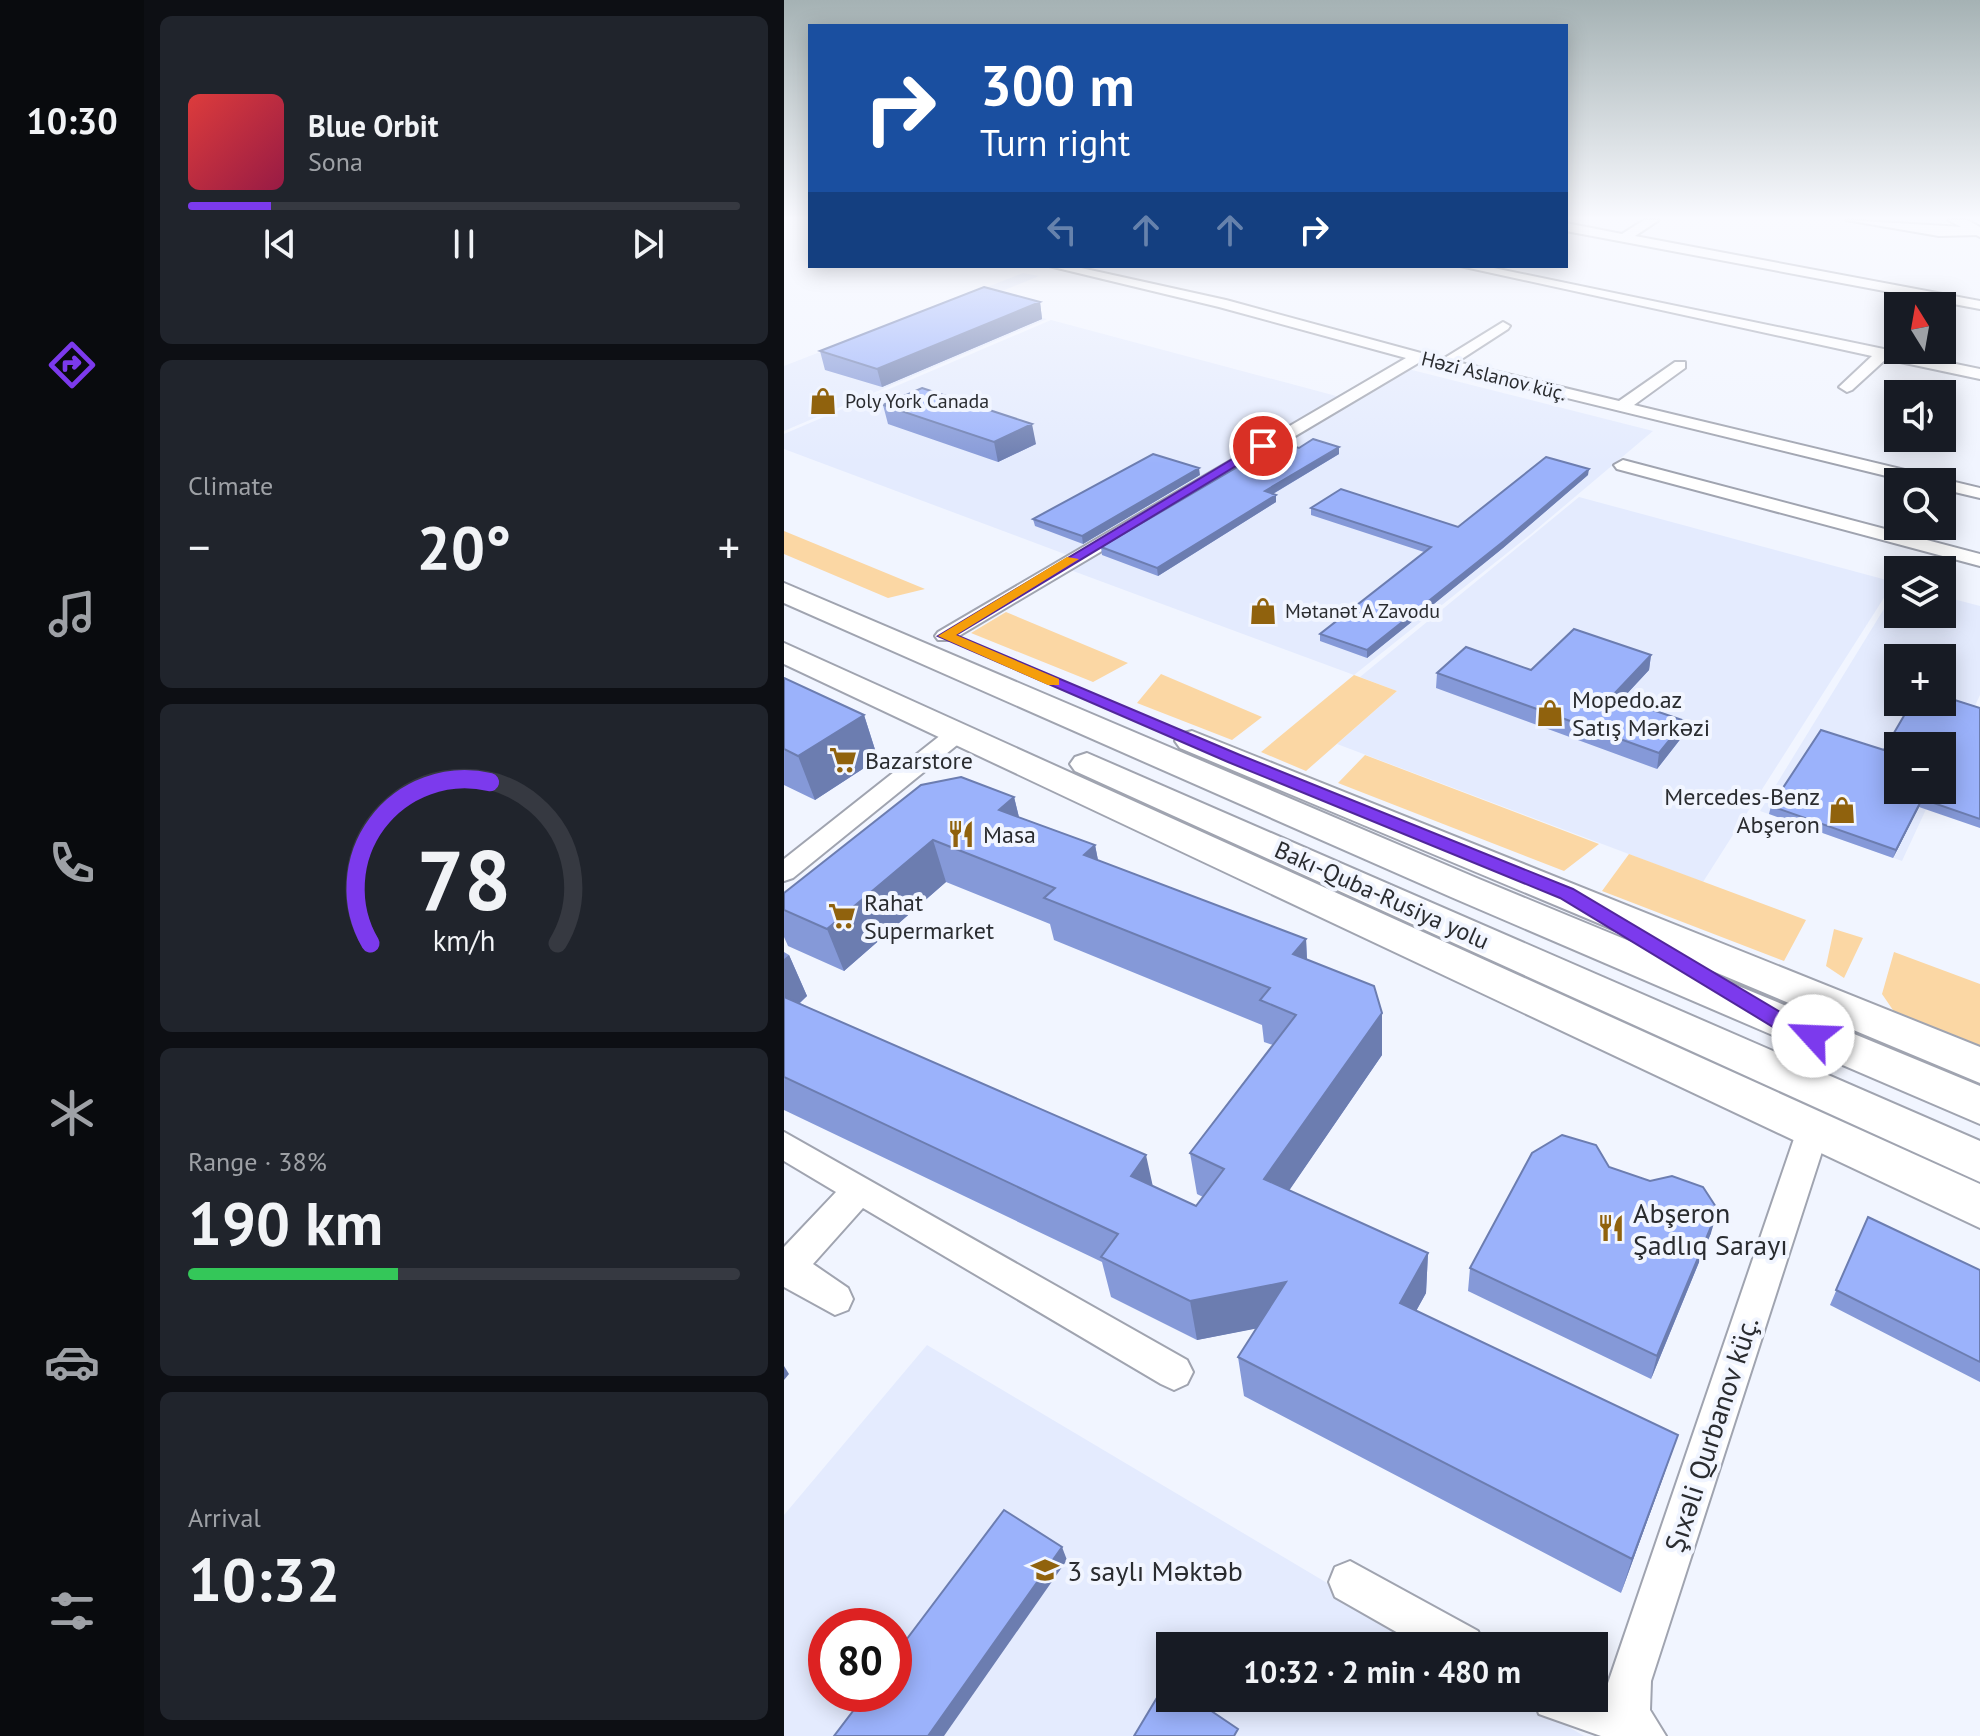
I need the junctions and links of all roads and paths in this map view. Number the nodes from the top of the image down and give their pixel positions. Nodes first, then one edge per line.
1 (1155, 301) edge
2 (1203, 301) edge
3 (1634, 301) edge
4 (1959, 301) edge
5 (1980, 305) edge
6 (1172, 306) dead end
7 (1282, 319) junction
8 (1503, 326) dead end
9 (1256, 329) dead end
10 (1350, 336) junction
11 (1327, 348) dead end
12 (1883, 353) junction
13 (1418, 357) junction
14 (1445, 364) junction
15 (1680, 365) dead end
16 (1980, 374) edge
17 (1847, 387) dead end
18 (1621, 407) junction
19 (1623, 465) dead end
20 (1884, 470) edge
21 (1956, 487) edge
22 (1980, 493) edge
23 (1980, 560) edge
24 (784, 569) edge
25 (784, 592) edge
26 (784, 628) edge
27 (945, 636) junction
28 (784, 652) edge
29 (959, 732) junction
30 (784, 872) edge
31 (1566, 893) junction
32 (1785, 1024) junction
33 (1980, 1066) edge
34 (1980, 1106) edge
35 (1813, 1130) junction
36 (784, 1145) edge
37 (1980, 1162) edge
38 (860, 1189) junction
39 (1980, 1207) edge
40 (786, 1269) edge
41 (835, 1299) dead end
42 (1174, 1372) dead end
43 (1350, 1582) dead end
44 (1438, 1632) edge
45 (1594, 1712) edge
46 (1636, 1728) edge

1 - 6 street
2 - 7 street, Həzi Aslanov küç.
3 - 12 street
4 - 5 street
7 - 9 street
7 - 10 street, Həzi Aslanov küç.
8 - 14 street
10 - 11 street
10 - 13 street, Həzi Aslanov küç.
12 - 16 street
12 - 17 street
13 - 14 street, Həzi Aslanov küç.
13 - 27 street
14 - 18 street, Həzi Aslanov küç.
15 - 18 street
18 - 20 street, Həzi Aslanov küç.
19 - 23 street
21 - 22 street
24 - 27 highway
25 - 32 highway, Bakı-Quba-Rusiya yolu
26 - 37 highway, Bakı-Quba-Rusiya yolu
27 - 31 highway
28 - 29 highway
29 - 30 street
29 - 35 highway
31 - 32 highway
31 - 33 highway
32 - 34 highway, Bakı-Quba-Rusiya yolu
35 - 39 highway
35 - 46 street, Şıxəli Qurbanov küç.
36 - 38 street
38 - 40 street
38 - 42 street
40 - 41 street
43 - 44 street
45 - 46 street

